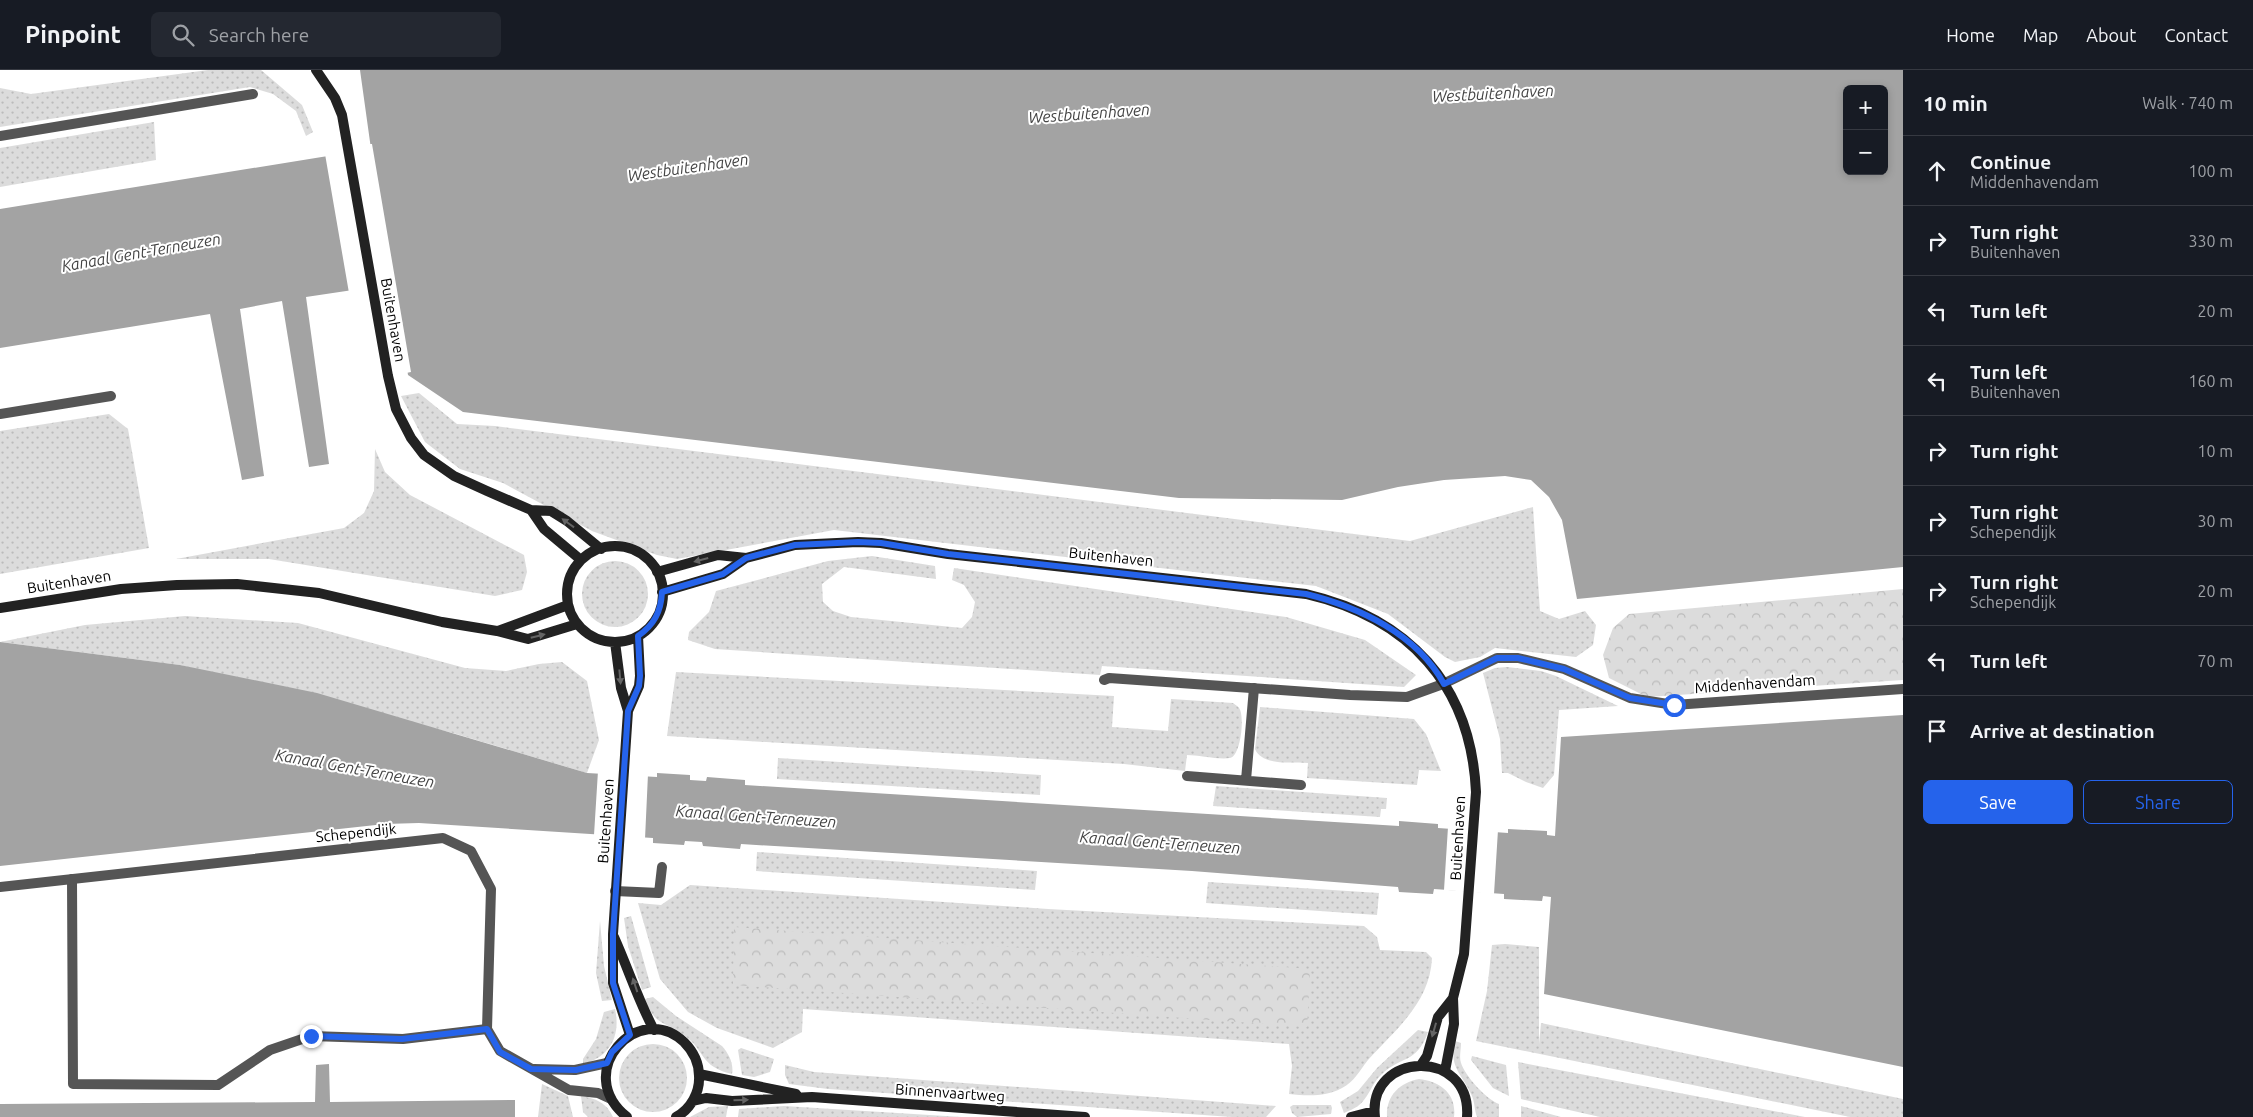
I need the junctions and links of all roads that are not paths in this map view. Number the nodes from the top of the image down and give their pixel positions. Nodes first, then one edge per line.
1 (316, 70) edge
2 (253, 94) dead end
3 (0, 136) edge
4 (110, 396) dead end
5 (0, 414) edge
6 (531, 510) junction
7 (601, 549) junction
8 (746, 558) junction
9 (581, 560) junction
10 (657, 572) junction
11 (662, 592) junction
12 (568, 605) junction
13 (0, 608) edge
14 (578, 624) junction
15 (497, 631) junction
16 (638, 636) junction
17 (615, 642) junction
18 (1104, 680) dead end
19 (1444, 684) junction
20 (1254, 688) junction
21 (1903, 689) edge
22 (628, 711) junction
23 (1187, 776) dead end
24 (1246, 780) junction
25 (1301, 785) dead end
26 (662, 867) dead end
27 (72, 879) junction
28 (0, 887) edge
29 (615, 891) junction
30 (613, 934) junction
31 (1453, 998) junction
32 (487, 1029) junction
33 (654, 1030) junction
34 (630, 1035) junction
35 (607, 1063) junction
36 (1421, 1065) junction
37 (531, 1069) junction
38 (1445, 1071) junction
39 (699, 1074) junction
40 (812, 1097) junction
41 (611, 1100) junction
42 (693, 1101) junction
43 (1374, 1114) edge
44 (627, 1117) edge
45 (676, 1117) edge
46 (1085, 1117) edge
47 (1351, 1117) edge
48 (1467, 1117) edge

1 - 6 main road, Buitenhaven
2 - 3 street
4 - 5 street
7 -> 6 main road, Buitenhaven
6 - 9 main road
7 - 9 main road
7 - 10 main road
8 -> 10 main road, Buitenhaven
8 - 11 main road, Buitenhaven
8 - 19 main road, Buitenhaven
9 - 12 main road
10 - 11 main road
11 - 16 main road
12 - 14 main road
12 - 15 main road, Buitenhaven
13 - 15 main road, Buitenhaven
15 -> 14 main road, Buitenhaven
14 - 17 main road
16 - 17 main road
16 - 22 main road, Buitenhaven
17 -> 22 main road, Buitenhaven
18 - 20 street
19 - 20 street
19 - 21 street, Middenhavendam
19 - 31 main road, Buitenhaven
20 - 24 street
22 - 29 main road, Buitenhaven
23 - 24 street
24 - 25 street
26 - 29 street
27 - 28 street, Schependijk
27 - 32 street, Schependijk
27 - 32 street
29 - 30 main road, Buitenhaven
33 -> 30 main road, Buitenhaven
30 - 34 main road, Buitenhaven
31 -> 36 main road, Buitenhaven
31 - 38 main road, Buitenhaven
32 - 37 street
33 - 34 main road
33 - 39 main road
34 - 35 main road
35 - 37 street
35 - 41 main road
36 - 38 main road
36 - 43 main road
37 - 41 street
38 - 48 main road
39 - 40 main road, Binnenvaartweg
39 - 42 main road
42 -> 40 main road, Binnenvaartweg
40 - 46 main road, Binnenvaartweg
41 - 44 main road
42 - 45 main road
43 - 47 main road

